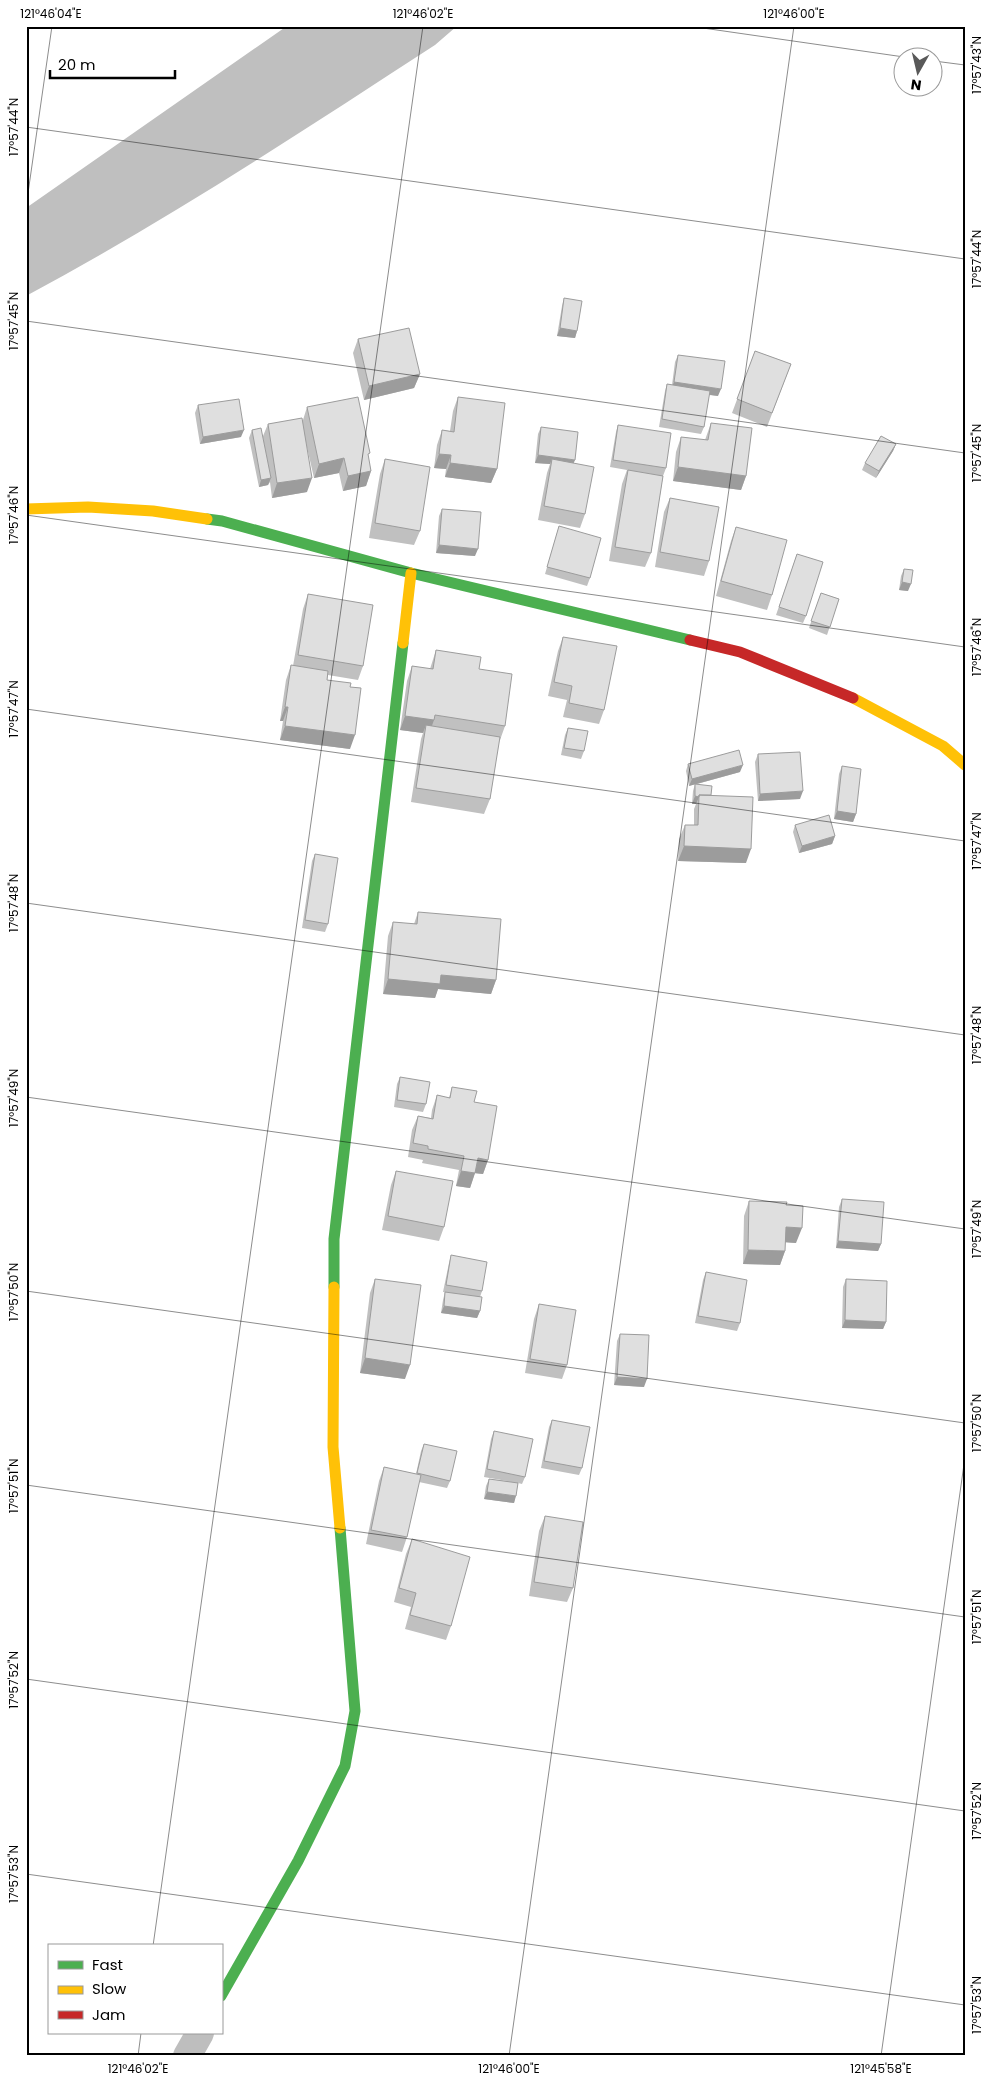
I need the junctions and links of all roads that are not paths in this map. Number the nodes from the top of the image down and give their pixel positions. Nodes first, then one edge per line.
1 (26, 509) edge
2 (410, 573) junction
3 (965, 765) edge
4 (222, 1994) edge
5 (199, 2034) edge
6 (187, 2056) edge

1 - 2 street
2 - 3 street
2 - 4 street
5 - 6 street

